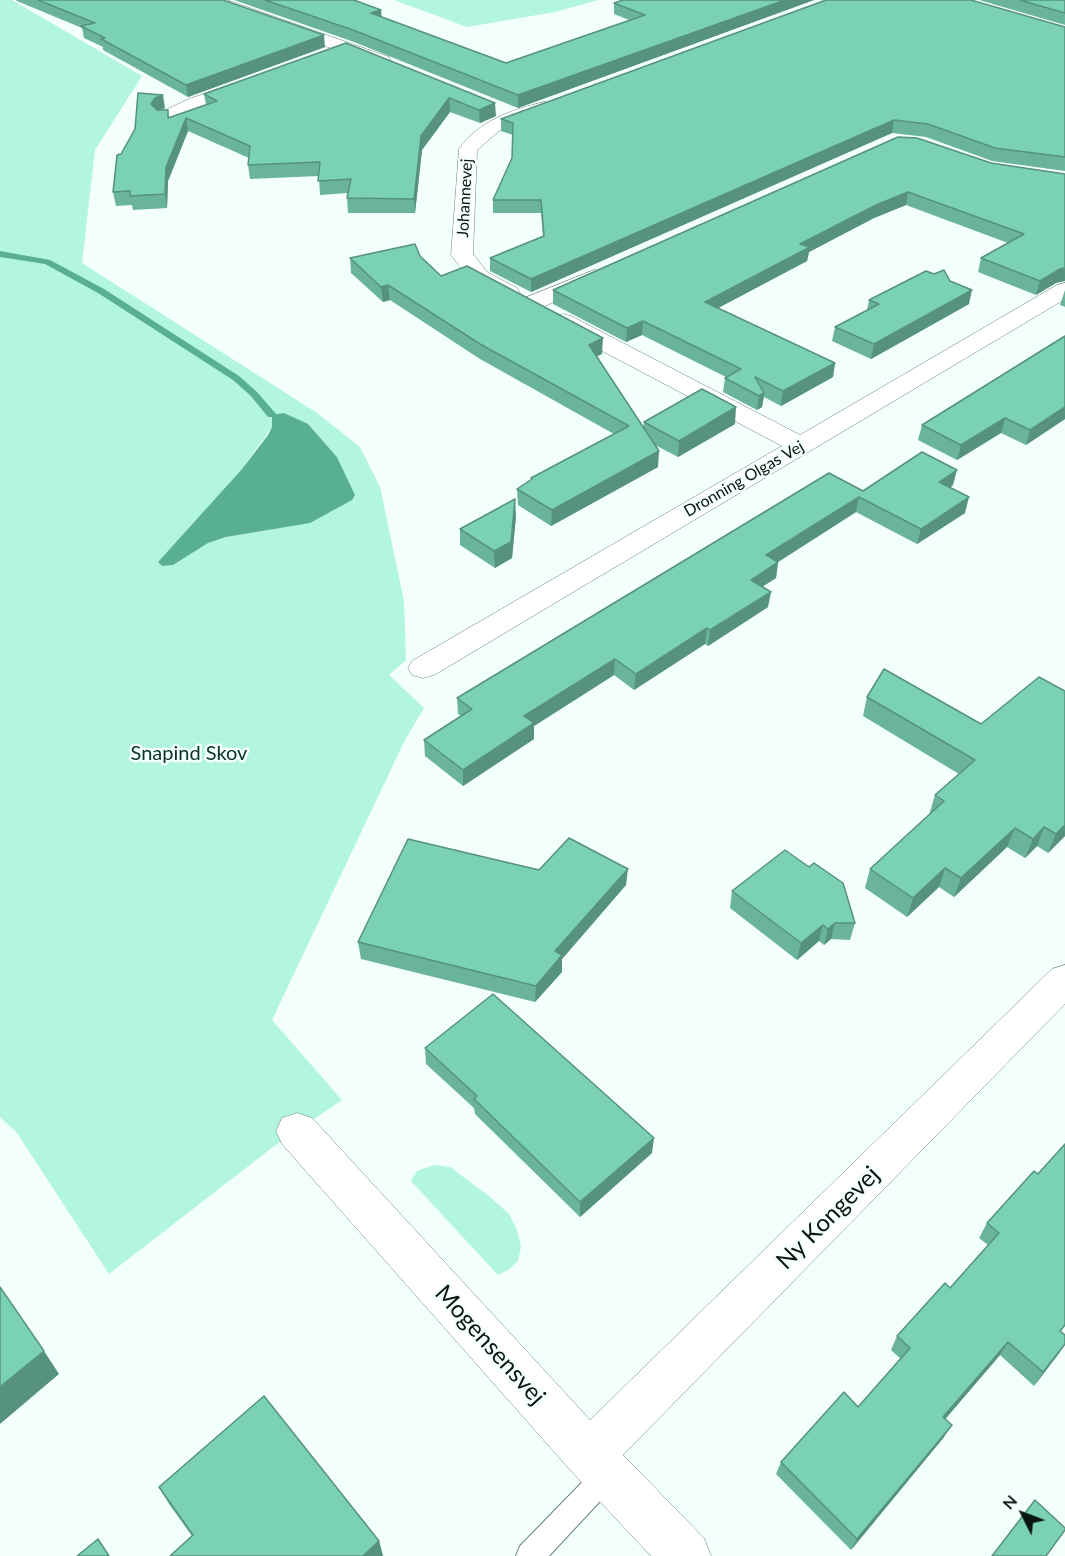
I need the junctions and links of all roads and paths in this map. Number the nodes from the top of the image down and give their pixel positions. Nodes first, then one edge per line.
1 (213, 0) edge
2 (347, 47) junction
3 (315, 58) edge
4 (400, 68) edge
5 (260, 79) edge
6 (562, 100) edge
7 (495, 107) edge
8 (518, 116) junction
9 (165, 117) edge
10 (609, 269) edge
11 (1065, 290) edge
12 (530, 304) junction
13 (800, 446) junction
14 (423, 668) dead end
15 (1065, 980) edge
16 (297, 1131) dead end
17 (599, 1464) junction
18 (530, 1556) edge
19 (686, 1556) edge

1 - 2 street
2 - 3 street
2 - 4 street
5 - 9 street
6 - 8 street, Johannevej
7 - 8 street
8 - 12 street, Johannevej
10 - 12 street
11 - 13 street, Dronning Olgas Vej
12 - 13 street, Johannevej
13 - 14 street, Dronning Olgas Vej
15 - 17 street, Ny Kongevej
16 - 17 street, Mogensensvej
17 - 18 lane
17 - 19 street, Mogensensvej

